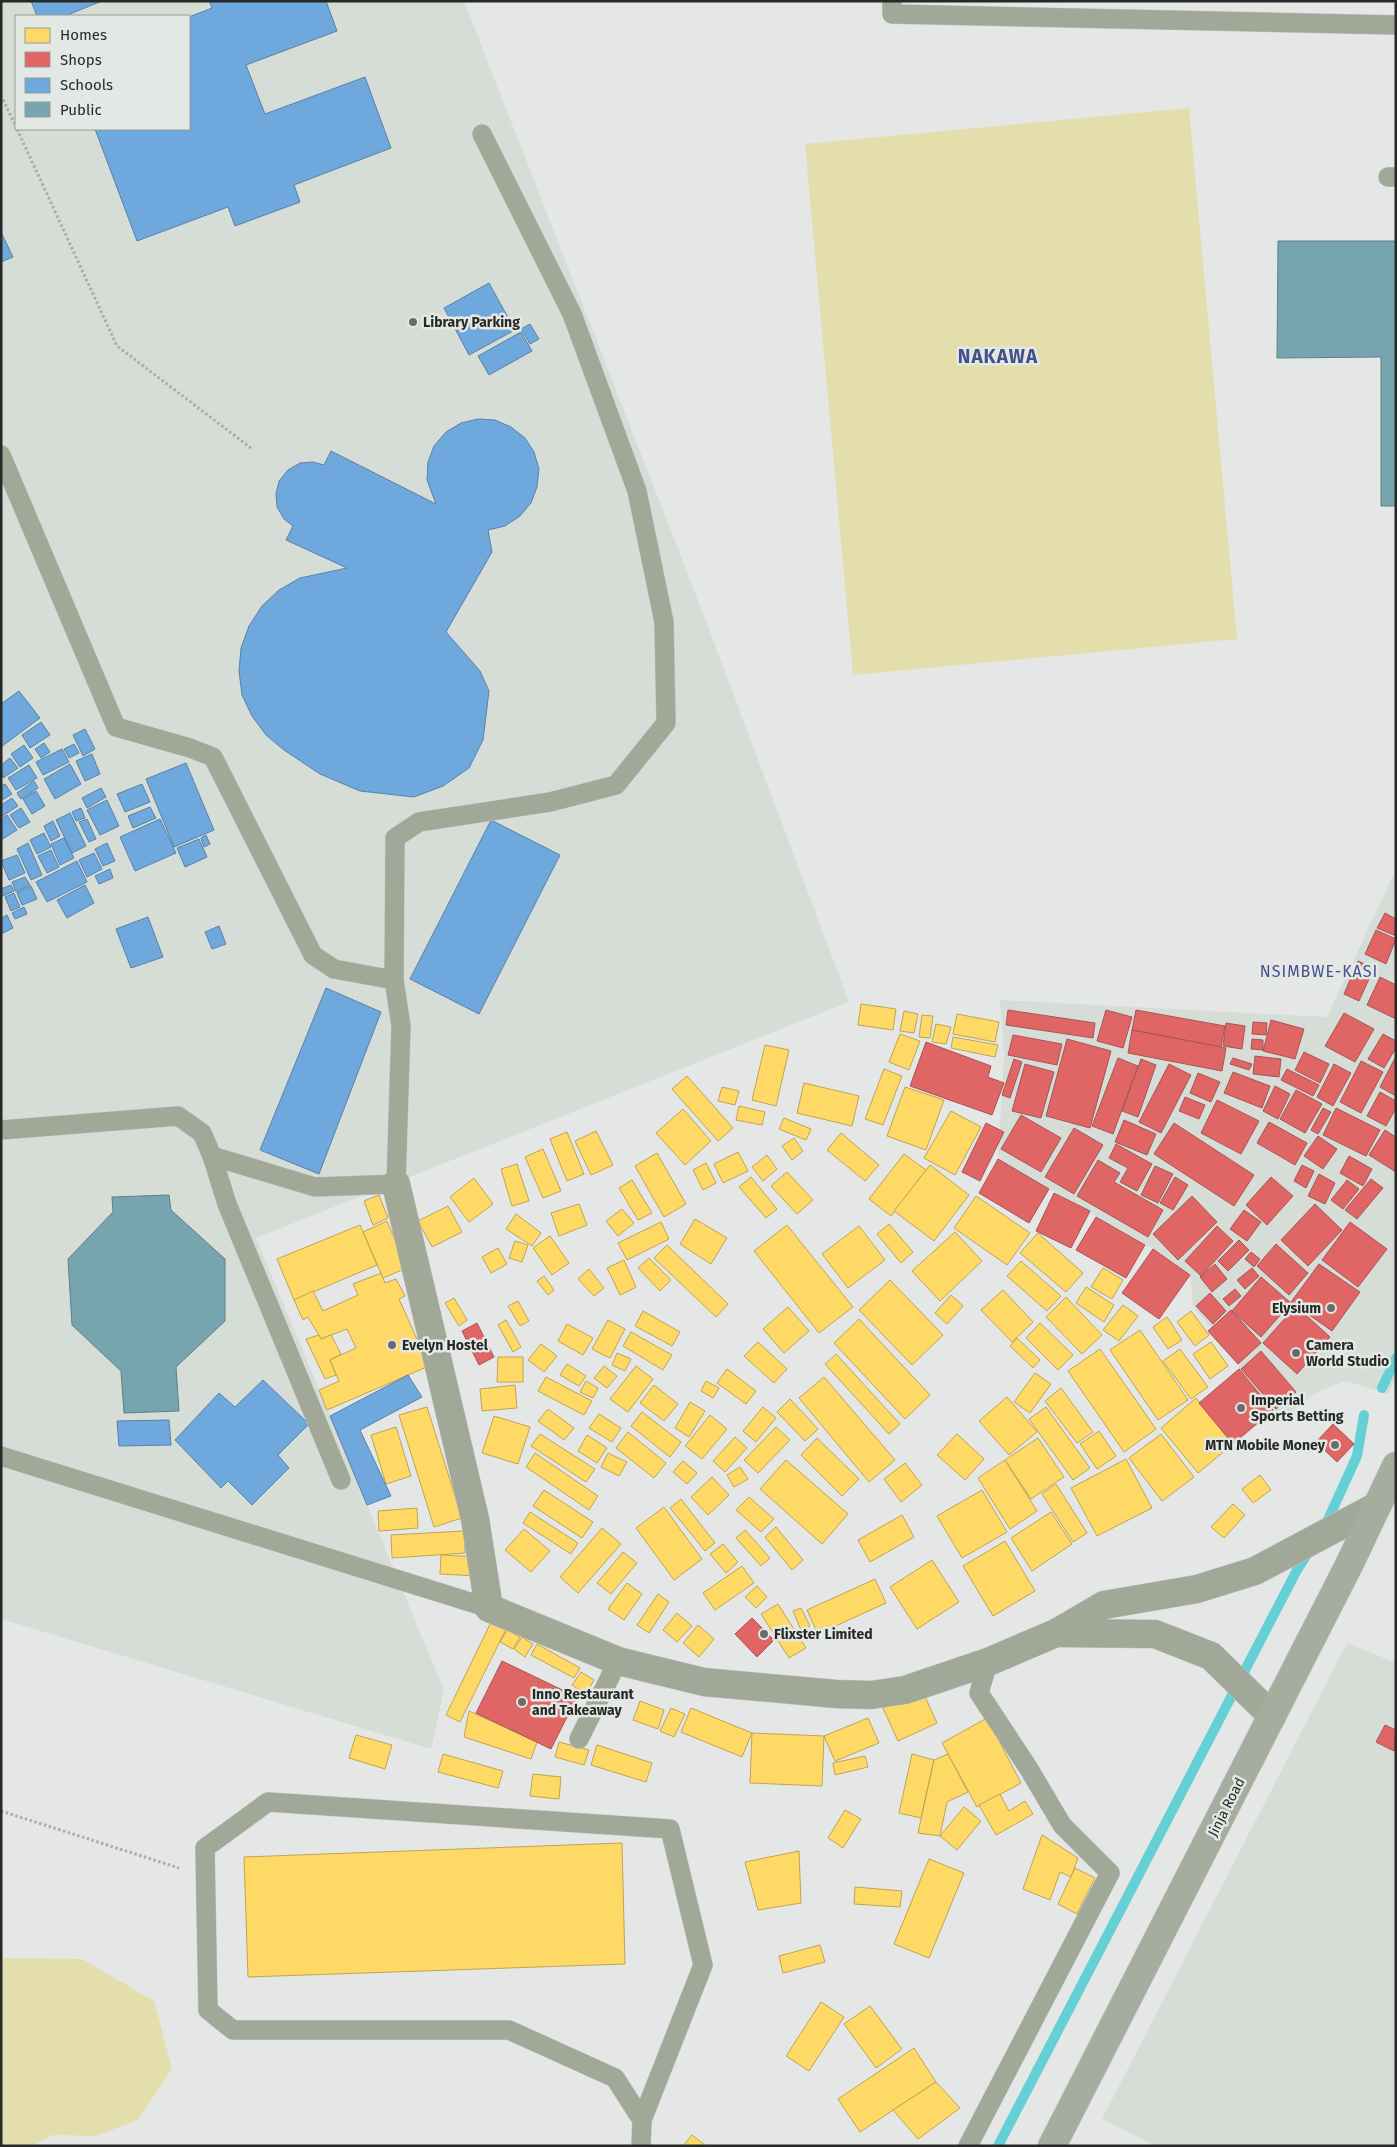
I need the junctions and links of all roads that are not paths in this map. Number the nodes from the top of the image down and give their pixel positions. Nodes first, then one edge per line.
1 (892, 1) edge
2 (1396, 25) edge
3 (482, 134) dead end
4 (1, 455) edge
5 (394, 980) junction
6 (1, 1130) edge
7 (212, 1156) junction
8 (396, 1184) junction
9 (1, 1456) edge
10 (1396, 1466) edge
11 (341, 1480) dead end
12 (1377, 1506) junction
13 (489, 1608) junction
14 (1056, 1633) junction
15 (618, 1661) junction
16 (988, 1662) junction
17 (1272, 1716) junction
18 (579, 1739) dead end
19 (642, 2120) junction
20 (641, 2146) edge
21 (968, 2146) edge
22 (1052, 2146) edge

1 - 2 lane
3 - 5 lane
4 - 5 lane
5 - 8 lane
6 - 7 lane
7 - 8 lane
7 - 11 lane
8 - 13 street
9 - 13 lane
10 - 12 highway, Jinja Road
12 - 14 street
12 - 17 highway, Jinja Road
13 - 15 street
14 - 16 street
14 - 17 street
15 - 16 street
15 - 18 lane
16 - 21 lane
17 - 22 highway, Jinja Road
19 - 19 lane
19 - 20 lane

